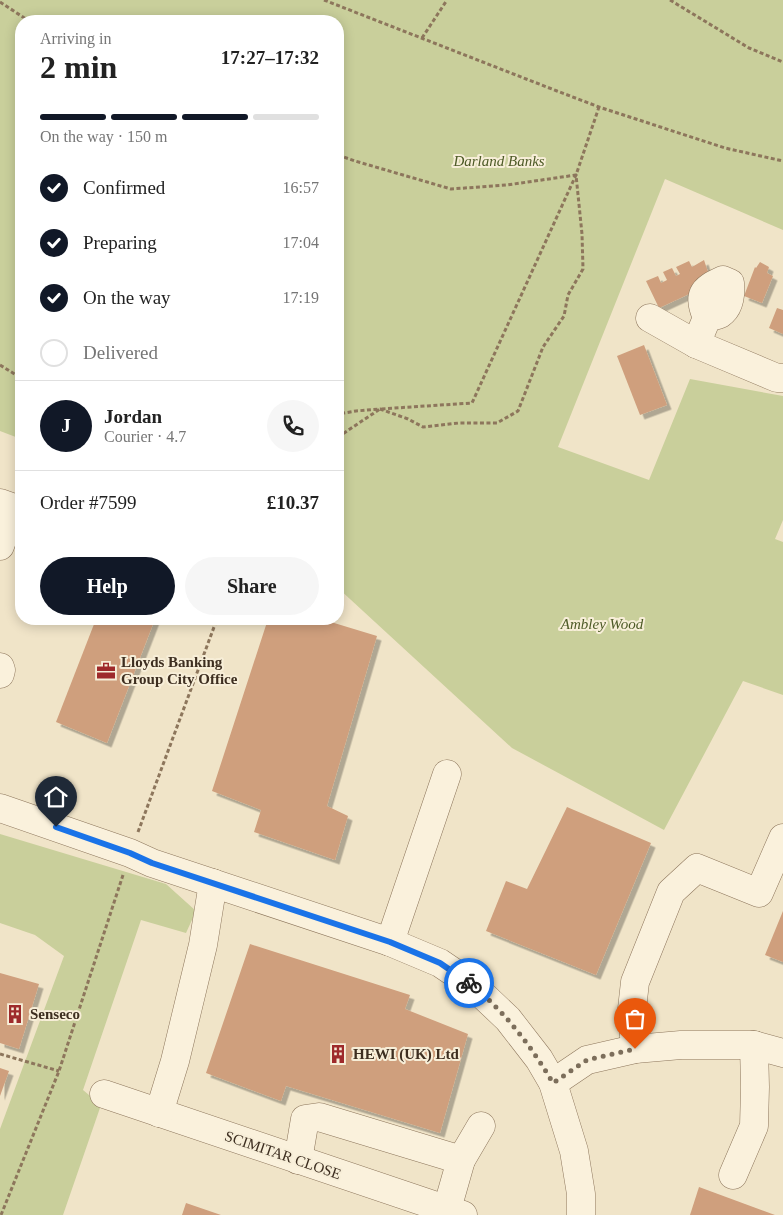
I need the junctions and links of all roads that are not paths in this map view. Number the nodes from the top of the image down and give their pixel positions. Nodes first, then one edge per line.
1 (650, 318) dead end
2 (707, 318) dead end
3 (696, 344) junction
4 (783, 378) edge
5 (0, 503) edge
6 (0, 546) edge
7 (0, 667) edge
8 (0, 674) edge
9 (447, 774) dead end
10 (0, 808) edge
11 (783, 838) edge
12 (213, 883) junction
13 (390, 942) junction
14 (754, 1045) junction
15 (635, 1049) junction
16 (783, 1053) edge
17 (553, 1083) junction
18 (104, 1094) dead end
19 (159, 1113) junction
20 (481, 1126) dead end
21 (298, 1160) junction
22 (461, 1160) junction
23 (733, 1175) dead end
24 (455, 1212) edge
25 (582, 1215) edge

1 - 3 street
2 - 3 street
3 - 4 street
5 - 6 street
7 - 8 street
9 - 13 street
10 - 12 street
11 - 15 street
12 - 13 street
12 - 19 street
13 - 17 street
14 - 15 street
14 - 16 street
14 - 23 street
15 - 17 street
17 - 25 street
18 - 19 street, SCIMITAR CLOSE
19 - 21 street, SCIMITAR CLOSE
20 - 22 street
21 - 22 street
21 - 24 street, SCIMITAR CLOSE
22 - 24 street

